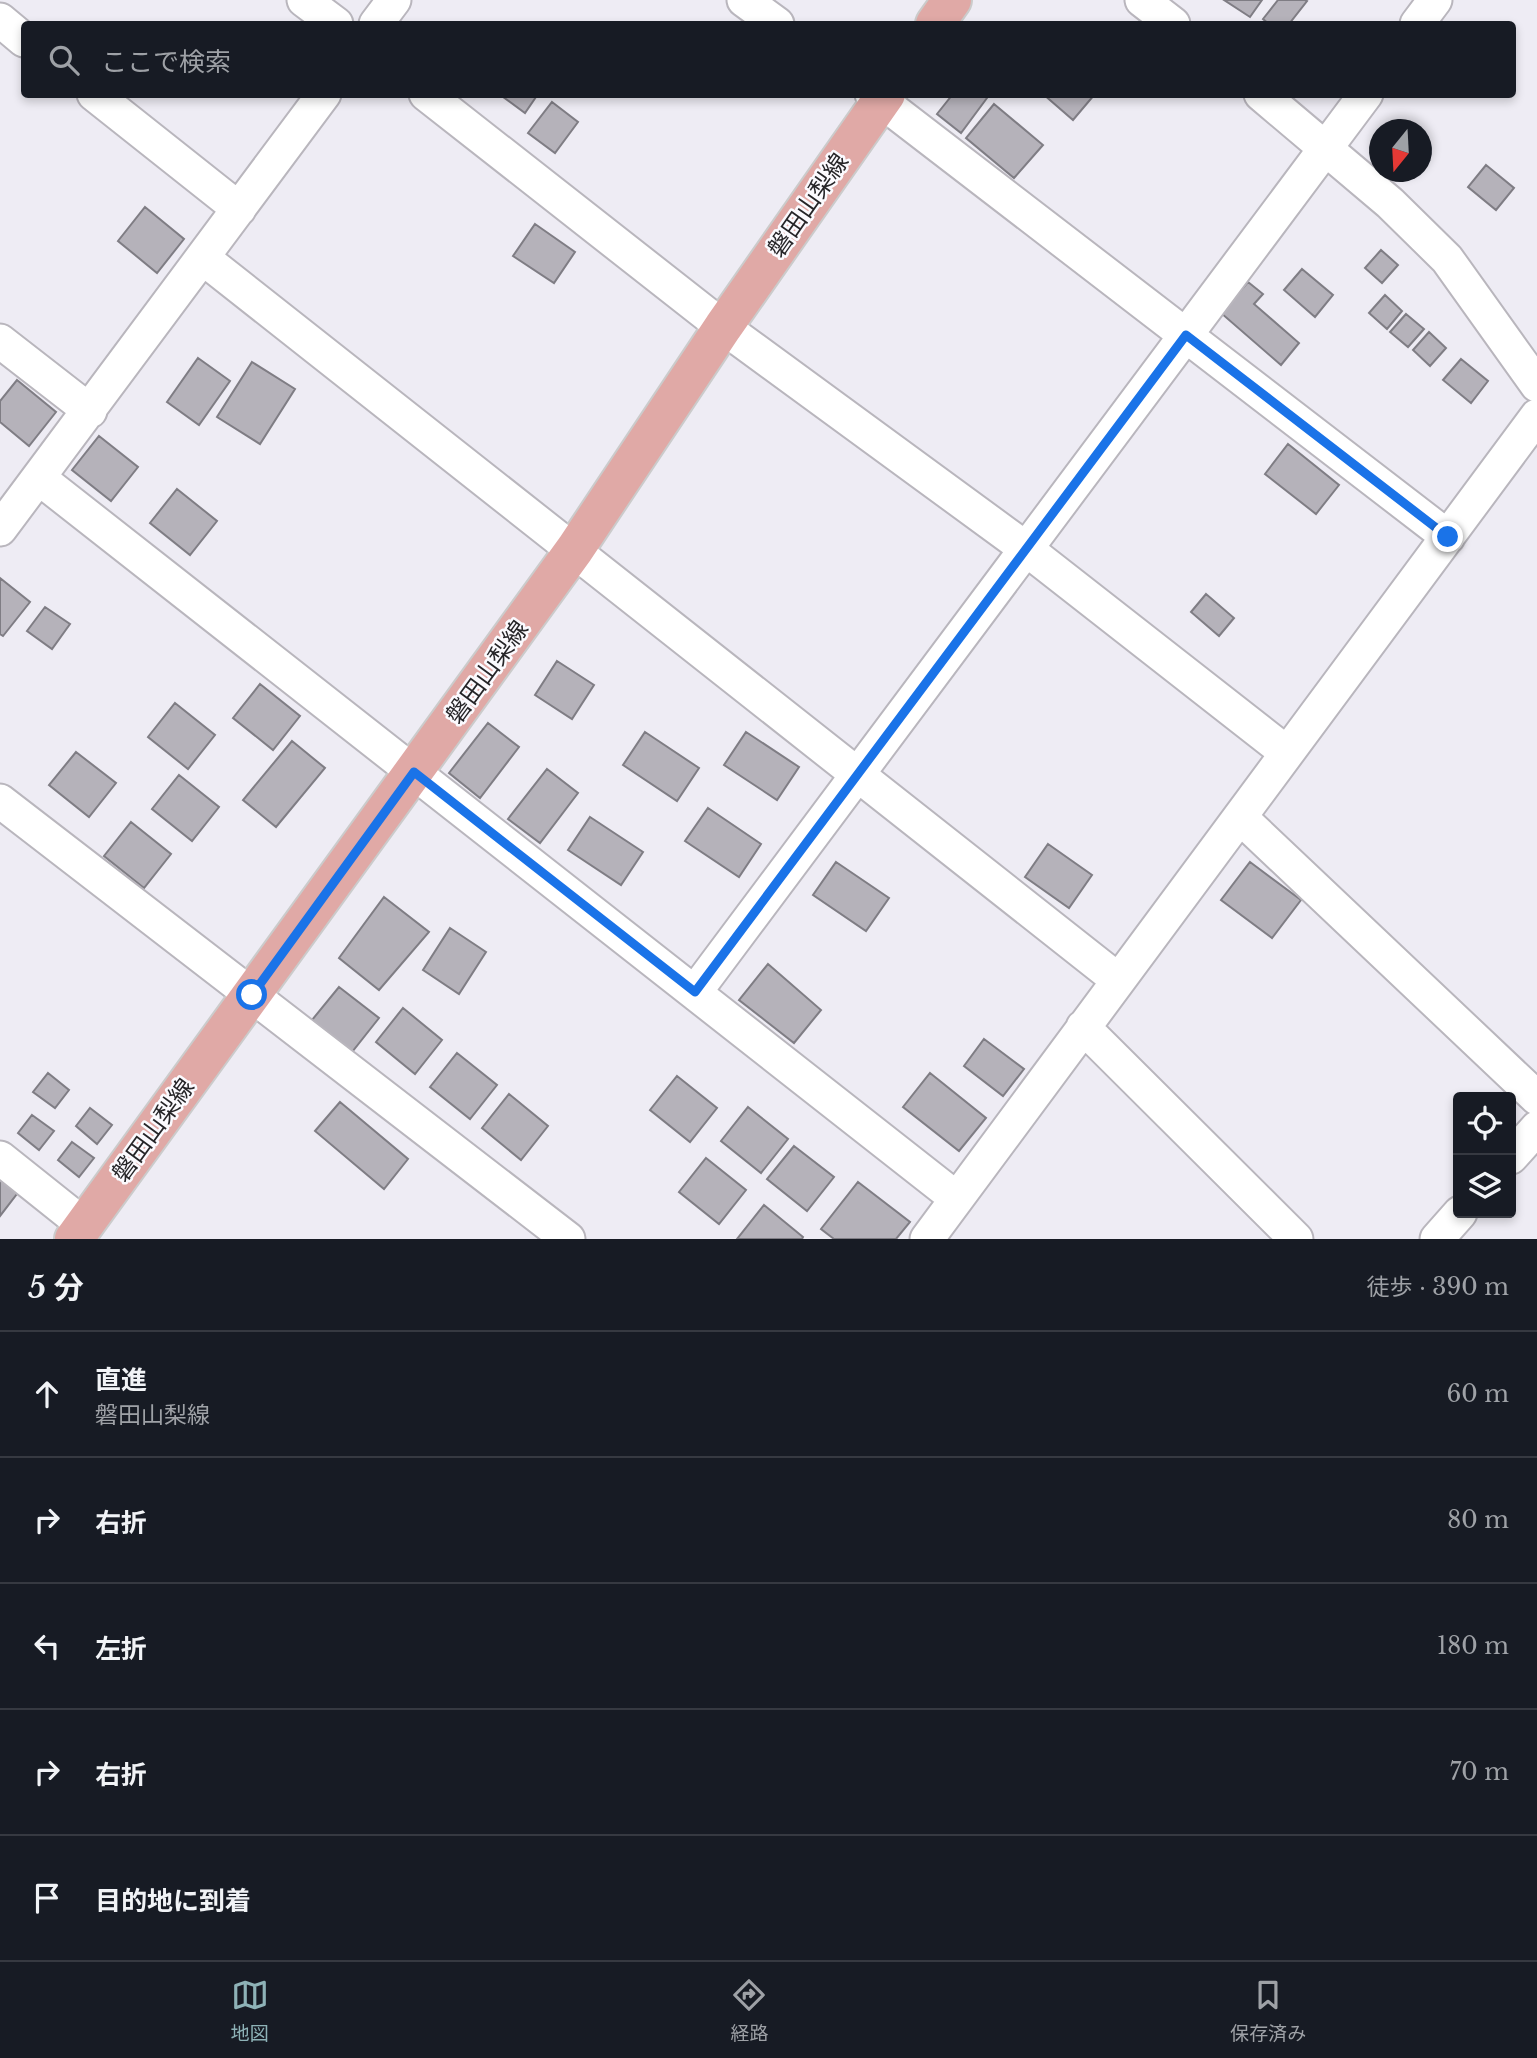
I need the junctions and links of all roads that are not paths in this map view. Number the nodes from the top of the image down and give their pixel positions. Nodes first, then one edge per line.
1 (304, 0) edge
2 (394, 0) edge
3 (744, 0) edge
4 (952, 0) edge
5 (1142, 0) edge
6 (1434, 0) edge
7 (0, 20) edge
8 (332, 21) edge
9 (378, 21) edge
10 (773, 21) edge
11 (937, 21) edge
12 (1169, 21) edge
13 (1419, 21) edge
14 (21, 38) edge
15 (99, 98) edge
16 (321, 98) edge
17 (431, 98) edge
18 (878, 98) edge
19 (880, 98) edge
20 (1266, 98) edge
21 (1363, 98) edge
22 (1327, 147) junction
23 (239, 209) junction
24 (203, 258) junction
25 (723, 327) junction
26 (1186, 335) junction
27 (0, 341) edge
28 (1537, 386) edge
29 (90, 411) junction
30 (1537, 416) edge
31 (39, 478) junction
32 (0, 528) edge
33 (1448, 537) junction
34 (1025, 548) junction
35 (575, 549) junction
36 (1287, 753) junction
37 (414, 772) junction
38 (858, 773) junction
39 (0, 802) edge
40 (1240, 817) junction
41 (1118, 979) junction
42 (695, 992) junction
43 (252, 995) junction
44 (1083, 1027) junction
45 (1537, 1098) edge
46 (1537, 1128) edge
47 (1513, 1155) edge
48 (0, 1158) edge
49 (956, 1198) junction
50 (1456, 1218) edge
51 (88, 1231) edge
52 (568, 1239) edge
53 (927, 1239) edge
54 (1296, 1239) edge
55 (1437, 1239) edge

1 - 8 street
2 - 9 street
3 - 10 street
4 - 11 main road
5 - 12 street
6 - 13 street
7 - 14 street
15 - 23 street
16 - 23 street
17 - 25 street
18 - 25 main road, 磐田山梨線
19 - 26 street
20 - 22 street
21 - 22 street
22 - 26 street
22 - 28 street
23 - 24 street
24 - 29 street
24 - 35 street
25 - 34 street
25 - 35 main road, 磐田山梨線
26 - 33 street
26 - 34 street
27 - 29 street
29 - 31 street
30 - 33 street
31 - 32 street
31 - 37 street
33 - 36 street
34 - 36 street
34 - 38 street
35 - 37 main road, 磐田山梨線
35 - 38 street
36 - 40 street
37 - 42 street
37 - 43 main road, 磐田山梨線
38 - 41 street
38 - 42 street
39 - 43 street
40 - 41 street
40 - 45 street
41 - 44 street
42 - 49 street
43 - 51 main road, 磐田山梨線
43 - 52 street
44 - 49 street
44 - 54 street
46 - 47 street
48 - 51 street
49 - 53 street
50 - 55 street

